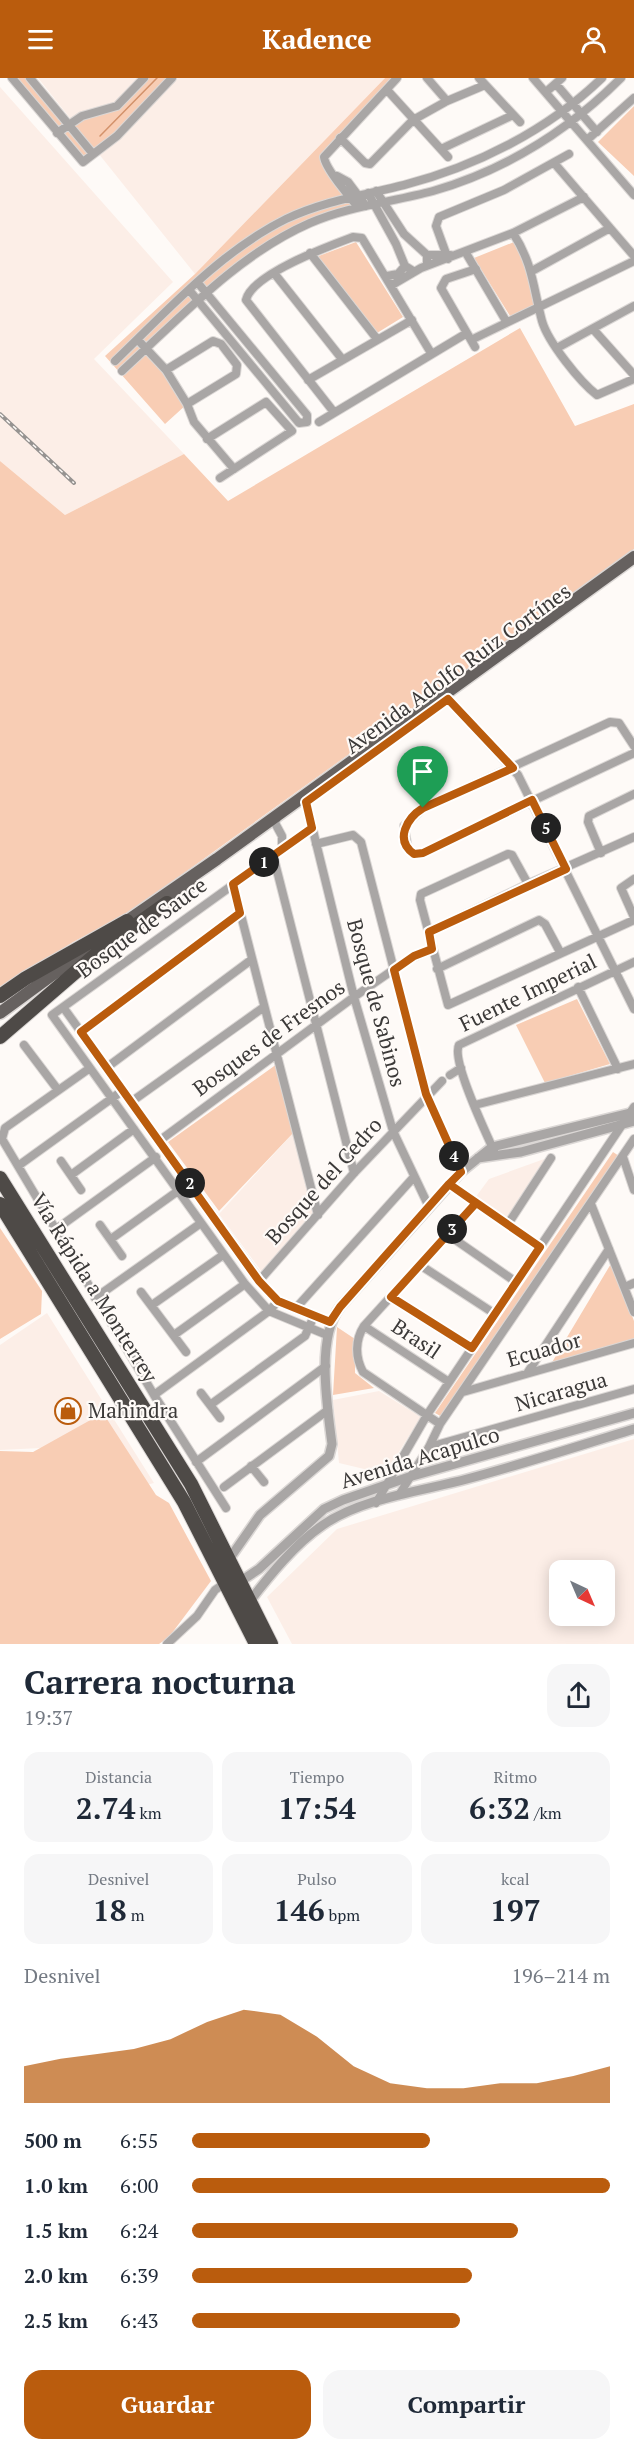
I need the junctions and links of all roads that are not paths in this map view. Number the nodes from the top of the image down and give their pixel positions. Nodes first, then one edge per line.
1 (12, 78) edge
2 (30, 78) edge
3 (144, 78) edge
4 (172, 78) edge
5 (397, 78) edge
6 (427, 78) edge
7 (479, 78) edge
8 (533, 78) edge
9 (602, 78) edge
10 (621, 78) edge
11 (559, 81) edge
12 (485, 85) junction
13 (388, 91) junction
14 (546, 92) junction
15 (634, 98) edge
16 (447, 101) junction
17 (573, 104) junction
18 (563, 112) junction
19 (581, 114) junction
20 (513, 115) junction
21 (413, 120) junction
22 (520, 122) dead end
23 (572, 122) junction
24 (69, 125) junction
25 (597, 132) junction
26 (57, 133) junction
27 (340, 138) junction
28 (587, 140) junction
29 (441, 149) junction
30 (93, 154) junction
31 (569, 154) dead end
32 (448, 157) dead end
33 (555, 164) junction
34 (633, 191) edge
35 (372, 192) junction
36 (353, 196) junction
37 (584, 197) junction
38 (383, 202) junction
39 (366, 206) junction
40 (610, 228) junction
41 (513, 233) junction
42 (466, 253) junction
43 (310, 254) junction
44 (427, 255) junction
45 (634, 256) edge
46 (450, 257) junction
47 (634, 261) edge
48 (427, 265) junction
49 (405, 266) junction
50 (476, 269) junction
51 (413, 271) junction
52 (532, 271) junction
53 (274, 273) junction
54 (387, 276) junction
55 (198, 283) junction
56 (392, 285) junction
57 (190, 291) junction
58 (207, 294) junction
59 (199, 301) junction
60 (539, 308) junction
61 (632, 311) edge
62 (412, 320) junction
63 (506, 321) junction
64 (593, 329) junction
65 (377, 339) junction
66 (138, 340) junction
67 (471, 340) junction
68 (556, 348) junction
69 (146, 349) junction
70 (431, 353) junction
71 (342, 359) junction
72 (115, 361) dead end
73 (166, 370) junction
74 (122, 371) dead end
75 (634, 377) edge
76 (308, 380) junction
77 (187, 404) junction
78 (333, 411) junction
79 (319, 422) dead end
80 (207, 439) junction
81 (234, 469) junction
82 (220, 477) dead end
83 (634, 557) edge
84 (634, 567) edge
85 (446, 697) junction
86 (634, 746) edge
87 (634, 753) edge
88 (513, 768) junction
89 (634, 794) edge
90 (532, 800) junction
91 (299, 803) junction
92 (277, 819) junction
93 (312, 828) junction
94 (634, 837) edge
95 (316, 844) junction
96 (282, 848) junction
97 (601, 853) junction
98 (273, 855) junction
99 (566, 869) junction
100 (634, 879) edge
101 (233, 884) junction
102 (528, 884) junction
103 (167, 903) junction
104 (240, 913) junction
105 (634, 918) edge
106 (127, 921) junction
107 (429, 932) junction
108 (598, 935) junction
109 (432, 949) junction
110 (560, 952) junction
111 (251, 960) junction
112 (634, 962) edge
113 (437, 969) junction
114 (394, 970) junction
115 (615, 971) junction
116 (578, 987) junction
117 (0, 996) edge
118 (354, 997) junction
119 (63, 1007) junction
120 (264, 1007) junction
121 (634, 1010) edge
122 (0, 1013) edge
123 (0, 1018) edge
124 (316, 1026) junction
125 (81, 1032) junction
126 (0, 1037) edge
127 (24, 1045) dead end
128 (277, 1054) junction
129 (634, 1064) edge
130 (90, 1068) junction
131 (106, 1068) junction
132 (461, 1068) junction
133 (618, 1069) junction
134 (450, 1075) dead end
135 (442, 1081) dead end
136 (58, 1090) junction
137 (123, 1091) junction
138 (426, 1094) junction
139 (112, 1099) junction
140 (131, 1102) junction
141 (475, 1105) junction
142 (633, 1114) edge
143 (623, 1125) junction
144 (134, 1129) junction
145 (393, 1131) junction
146 (634, 1139) edge
147 (159, 1141) junction
148 (609, 1148) junction
149 (494, 1152) junction
150 (634, 1154) edge
151 (156, 1157) junction
152 (623, 1157) junction
153 (551, 1158) dead end
154 (61, 1161) dead end
155 (18, 1166) junction
156 (461, 1172) junction
157 (354, 1173) junction
158 (70, 1175) junction
159 (0, 1178) edge
160 (413, 1178) junction
161 (189, 1183) junction
162 (449, 1184) junction
163 (81, 1190) dead end
164 (634, 1190) edge
165 (178, 1191) junction
166 (476, 1203) junction
167 (0, 1204) edge
168 (591, 1204) junction
169 (429, 1207) junction
170 (318, 1215) junction
171 (201, 1223) junction
172 (508, 1224) junction
173 (100, 1225) dead end
174 (55, 1230) junction
175 (447, 1234) junction
176 (111, 1239) junction
177 (540, 1247) junction
178 (609, 1249) junction
179 (223, 1255) junction
180 (122, 1256) dead end
181 (420, 1265) junction
182 (259, 1281) junction
183 (516, 1282) junction
184 (634, 1283) edge
185 (245, 1284) junction
186 (625, 1287) junction
187 (141, 1293) dead end
188 (391, 1297) junction
189 (95, 1298) junction
190 (278, 1301) junction
191 (152, 1305) junction
192 (296, 1308) junction
193 (269, 1311) junction
194 (634, 1311) edge
195 (495, 1314) junction
196 (314, 1316) junction
197 (330, 1322) junction
198 (364, 1326) junction
199 (310, 1329) junction
200 (174, 1335) junction
201 (327, 1335) junction
202 (634, 1343) edge
203 (472, 1348) junction
204 (186, 1352) dead end
205 (326, 1366) junction
206 (528, 1372) junction
207 (449, 1382) junction
208 (634, 1389) edge
209 (463, 1392) junction
210 (201, 1393) dead end
211 (154, 1395) junction
212 (210, 1405) junction
213 (328, 1410) junction
214 (634, 1413) edge
215 (427, 1415) junction
216 (220, 1418) dead end
217 (440, 1424) junction
218 (634, 1429) edge
219 (429, 1447) junction
220 (196, 1462) junction
221 (251, 1466) junction
222 (409, 1477) junction
223 (264, 1482) dead end
224 (384, 1485) junction
225 (224, 1486) dead end
226 (399, 1495) junction
227 (376, 1503) junction
228 (226, 1508) dead end
229 (230, 1558) junction
230 (259, 1569) junction
231 (267, 1580) junction
232 (241, 1581) junction
233 (225, 1582) junction
234 (250, 1601) junction
235 (167, 1644) edge
236 (256, 1644) edge
237 (271, 1644) edge

1 - 26 street
2 - 24 street
3 - 24 street
4 - 30 street
5 - 13 street
6 - 16 street
7 - 12 street
8 - 14 street
9 - 17 street
10 - 19 street
11 - 14 street
11 - 17 street
12 - 16 street
12 - 20 street
13 - 21 street
13 - 27 street
14 - 18 street
15 - 25 street
16 - 21 street
17 - 18 street
17 - 19 street
18 - 23 street
18 - 35 street
19 - 23 street
19 - 25 street
20 - 22 street
20 - 29 street
21 - 27 street
21 - 29 street
23 - 28 street
23 - 38 street
24 - 26 street
24 - 30 street
25 - 28 street
26 - 30 street
27 - 36 street
28 - 34 street
29 - 32 street
31 - 33 street
33 - 37 street
33 - 46 street
35 - 36 street
35 - 38 street
35 - 39 street
36 - 39 street
36 - 55 street
37 - 40 street
37 - 41 street
38 - 39 street
38 - 44 street
39 - 49 street
39 - 58 street
40 - 45 street
40 - 52 street
41 - 42 street
41 - 52 street
42 - 46 street
42 - 50 street
43 - 53 street
43 - 54 street
43 - 65 street
44 - 46 street
44 - 48 street
46 - 48 street
47 - 60 street
48 - 51 street
49 - 51 street
49 - 54 street
50 - 63 street
50 - 67 street
51 - 56 street
52 - 60 street
53 - 71 street
53 - 76 street
54 - 56 street
55 - 57 street
55 - 58 street
56 - 62 street
57 - 59 street
57 - 66 street
58 - 59 street
58 - 59 street
59 - 69 street
60 - 63 street
60 - 68 street
61 - 64 street
62 - 65 street
62 - 70 street
63 - 67 street
64 - 68 street
64 - 75 street
65 - 71 street
66 - 69 street
66 - 72 street
67 - 70 street
68 - 75 street
69 - 73 street
69 - 74 street
70 - 78 street
71 - 76 street
73 - 77 street
73 - 77 street
76 - 78 street
77 - 80 street
78 - 79 street
80 - 81 street
80 - 81 street
81 - 82 street
83 - 85 main road
84 - 85 main road, Avenida Adolfo Ruiz Cortínes
85 - 88 street
85 - 91 main road, Avenida Adolfo Ruiz Cortínes
86 - 88 street
87 - 90 street
88 - 90 street
88 - 90 street
89 - 97 street
90 - 99 street
91 - 92 main road, Avenida Adolfo Ruiz Cortínes
91 - 93 street, Bosque de Sabinos
92 - 96 street
92 - 103 main road
92 - 106 main road
93 - 95 street, Bosque de Sabinos
93 - 96 street, Bosque de Sauce
94 - 97 street
95 - 114 street
95 - 118 street, Bosque de Sabinos
96 - 98 street, Bosque de Sauce
97 - 99 street
98 - 101 street, Bosque de Sauce
98 - 124 street
99 - 102 street
99 - 108 street
100 - 105 street
101 - 104 street
101 - 119 street, Bosque de Sauce
102 - 107 street
102 - 107 street
103 - 123 main road
103 - 126 highway
104 - 111 street
104 - 125 street
105 - 108 street
106 - 117 highway
106 - 122 main road
107 - 109 street
108 - 110 street
108 - 115 street
109 - 113 street
109 - 114 street, Bosques de Fresnos
110 - 113 street
110 - 113 street
111 - 120 street
111 - 131 street
112 - 115 street, Fuente Imperial
114 - 118 street, Bosques de Fresnos
114 - 138 street
115 - 116 street, Fuente Imperial
115 - 121 street
116 - 132 street, Fuente Imperial
116 - 133 street
118 - 124 street, Bosques de Fresnos
118 - 145 street, Bosque de Sabinos
119 - 125 street
119 - 130 street, Bosque de Sauce
120 - 128 street
120 - 140 street
124 - 128 street, Bosques de Fresnos
124 - 157 street
125 - 131 street
127 - 136 street
128 - 147 street, Bosques de Fresnos
128 - 170 street
129 - 133 street
130 - 136 street
130 - 139 street
131 - 137 street
132 - 134 street
132 - 141 street
133 - 141 street
135 - 138 street, Bosque del Cedro
136 - 155 street
137 - 139 street
137 - 140 street
138 - 145 street, Bosque del Cedro
138 - 156 street
139 - 144 street
139 - 155 street
140 - 147 street
141 - 149 street
142 - 143 street
142 - 149 street
143 - 148 street
143 - 149 street
144 - 151 street
144 - 158 street
145 - 157 street, Bosque del Cedro
145 - 160 street, Bosque de Sabinos
146 - 152 street
147 - 161 street
148 - 152 street
148 - 177 street
149 - 156 street
150 - 152 street
151 - 165 street
151 - 174 street
152 - 164 street
152 - 168 street
153 - 172 street
154 - 158 street
155 - 174 street
156 - 162 street
157 - 170 street, Bosque del Cedro
158 - 163 street
159 - 229 highway, Vía Rápida a Monterrey
160 - 169 street, Bosque de Sabinos
160 - 192 street
161 - 165 street
161 - 182 street
162 - 166 street
162 - 169 street
165 - 171 street
165 - 176 street
166 - 172 street
166 - 175 street
167 - 233 highway
168 - 178 street
168 - 209 street
169 - 197 street
170 - 182 street, Bosque del Cedro
171 - 179 street
171 - 189 street
172 - 177 street
173 - 176 street
174 - 189 street
175 - 181 street
175 - 183 street
176 - 180 street
177 - 183 street
178 - 186 street
178 - 206 street
179 - 185 street
179 - 191 street
181 - 188 street
181 - 195 street
182 - 190 street
183 - 195 street
184 - 186 street
185 - 193 street
185 - 200 street
186 - 194 street
187 - 191 street
188 - 198 street
188 - 203 street
189 - 211 street
190 - 192 street
190 - 193 street
191 - 200 street
192 - 196 street
193 - 199 street
193 - 211 street
195 - 203 street
196 - 197 street
196 - 199 street
197 - 201 street
198 - 207 street, Brasil
198 - 215 street
199 - 201 street
199 - 212 street
200 - 204 street
201 - 205 street
202 - 206 street, Ecuador
203 - 207 street
205 - 213 street
205 - 220 street
206 - 209 street, Ecuador
207 - 215 street
208 - 219 street, Nicaragua
209 - 217 street
210 - 212 street
211 - 220 street
212 - 216 street
213 - 221 street
213 - 229 street
214 - 222 street, Avenida Acapulco
215 - 217 street
215 - 224 street
217 - 219 street
218 - 226 street, Avenida Acapulco
219 - 222 street
220 - 228 street
221 - 223 street
221 - 225 street
222 - 224 street, Avenida Acapulco
222 - 226 street
224 - 227 street
224 - 230 street, Avenida Acapulco
226 - 227 street, Avenida Acapulco
227 - 231 street, Avenida Acapulco
229 - 232 highway, Vía Rápida a Monterrey
230 - 231 street
230 - 232 street, Avenida Acapulco
231 - 234 street, Avenida Acapulco
232 - 234 highway, Vía Rápida a Monterrey
233 - 235 street
233 - 236 highway
234 - 237 highway, Vía Rápida a Monterrey

